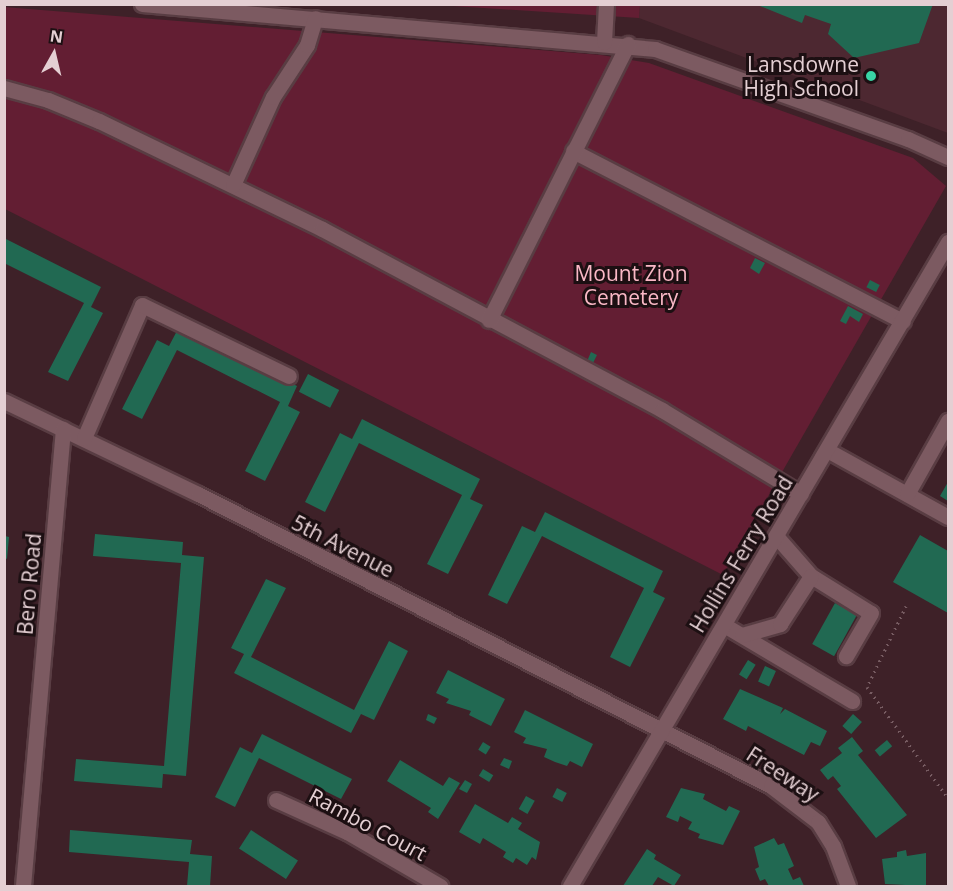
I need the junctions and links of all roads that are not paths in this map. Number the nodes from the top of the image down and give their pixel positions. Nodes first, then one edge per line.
1 (142, 4) edge
2 (606, 4) edge
3 (315, 18) junction
4 (604, 42) junction
5 (628, 44) junction
6 (4, 88) edge
7 (573, 151) junction
8 (948, 157) edge
9 (233, 185) junction
10 (948, 242) edge
11 (489, 320) junction
12 (903, 321) junction
13 (289, 376) dead end
14 (4, 401) edge
15 (948, 422) edge
16 (63, 429) junction
17 (84, 438) junction
18 (827, 450) junction
19 (801, 494) junction
20 (907, 494) junction
21 (948, 517) edge
22 (776, 536) junction
23 (811, 576) junction
24 (724, 625) junction
25 (742, 635) junction
26 (846, 656) dead end
27 (852, 701) dead end
28 (662, 729) junction
29 (276, 800) dead end
30 (23, 886) edge
31 (440, 886) edge
32 (570, 886) edge
33 (848, 886) edge

1 - 3 street
2 - 4 street
3 - 4 street
3 - 9 street
4 - 5 street
5 - 7 street
5 - 8 street
6 - 9 street
7 - 11 street
7 - 12 street
9 - 11 street
10 - 12 street, Hollins Ferry Road
11 - 19 street
12 - 18 street, Hollins Ferry Road
13 - 17 street
14 - 16 street, 5th Avenue
15 - 20 street
16 - 17 street, 5th Avenue
16 - 30 street, Bero Road
17 - 28 street, 5th Avenue
18 - 19 street, Hollins Ferry Road
18 - 20 street
19 - 22 street, Hollins Ferry Road
20 - 21 street
22 - 23 street
22 - 24 street, Hollins Ferry Road
23 - 25 street
23 - 26 street
24 - 25 street
24 - 28 street, Hollins Ferry Road
25 - 27 street
28 - 32 street, Hollins Ferry Road
28 - 33 street, Freeway
29 - 31 street, Rambo Court

